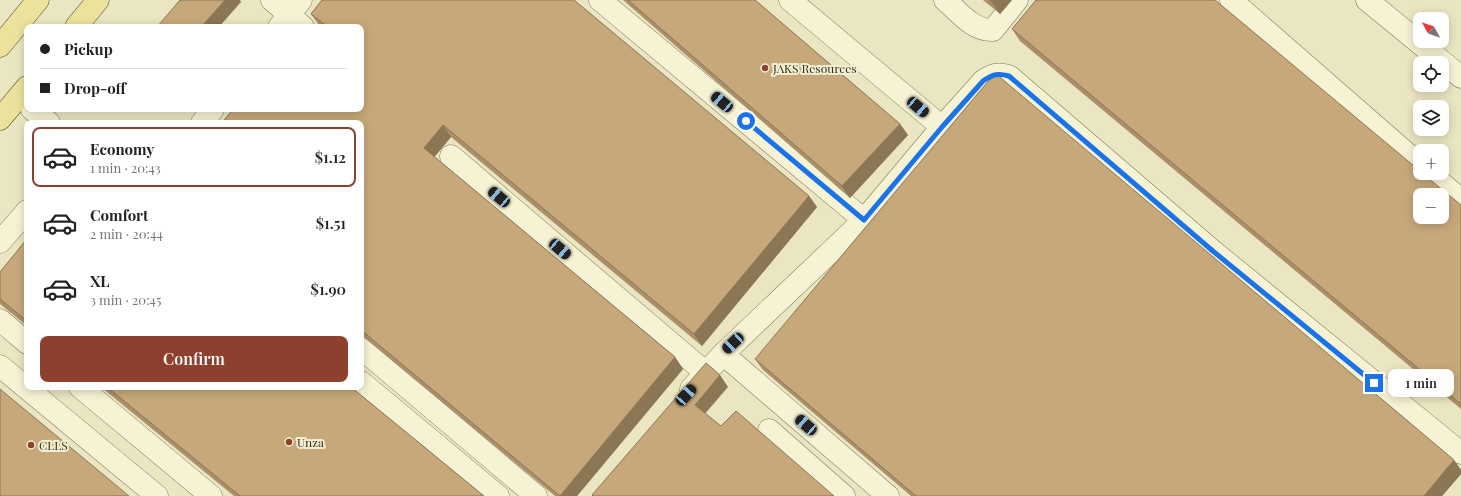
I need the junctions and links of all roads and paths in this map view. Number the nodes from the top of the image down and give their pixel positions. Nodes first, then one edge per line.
1 (38, 0) edge
2 (98, 0) edge
3 (272, 0) edge
4 (600, 0) edge
5 (790, 0) edge
6 (945, 0) edge
7 (1017, 0) edge
8 (1231, 0) edge
9 (1367, 0) edge
10 (293, 17) edge
11 (78, 24) edge
12 (0, 46) edge
13 (1461, 77) edge
14 (24, 101) edge
15 (38, 112) edge
16 (211, 112) edge
17 (0, 119) edge
18 (46, 120) edge
19 (204, 120) edge
20 (942, 127) junction
21 (451, 156) dead end
22 (1413, 158) edge
23 (1438, 180) edge
24 (1461, 200) edge
25 (24, 214) edge
26 (864, 220) junction
27 (0, 242) edge
28 (0, 320) edge
29 (24, 340) edge
30 (364, 351) edge
31 (722, 354) junction
32 (0, 366) edge
33 (706, 372) junction
34 (364, 384) edge
35 (24, 386) edge
36 (29, 390) edge
37 (84, 390) edge
38 (679, 402) edge
39 (769, 430) dead end
40 (1461, 453) edge
41 (157, 496) edge
42 (211, 496) edge
43 (498, 496) edge
44 (536, 496) edge
45 (844, 496) edge
46 (888, 496) edge

1 - 12 main road
2 - 11 main road
3 - 10 street
4 - 26 street
5 - 20 street
6 - 7 street
8 - 22 street
9 - 13 street
14 - 17 main road
15 - 18 street
16 - 19 street
20 - 26 street
20 - 40 street
21 - 33 street
23 - 24 street
25 - 27 street
26 - 31 street
28 - 29 street
30 - 44 street
31 - 33 street
31 - 46 street
32 - 35 street
33 - 38 street
34 - 43 street
36 - 41 street
37 - 42 street
39 - 45 street

